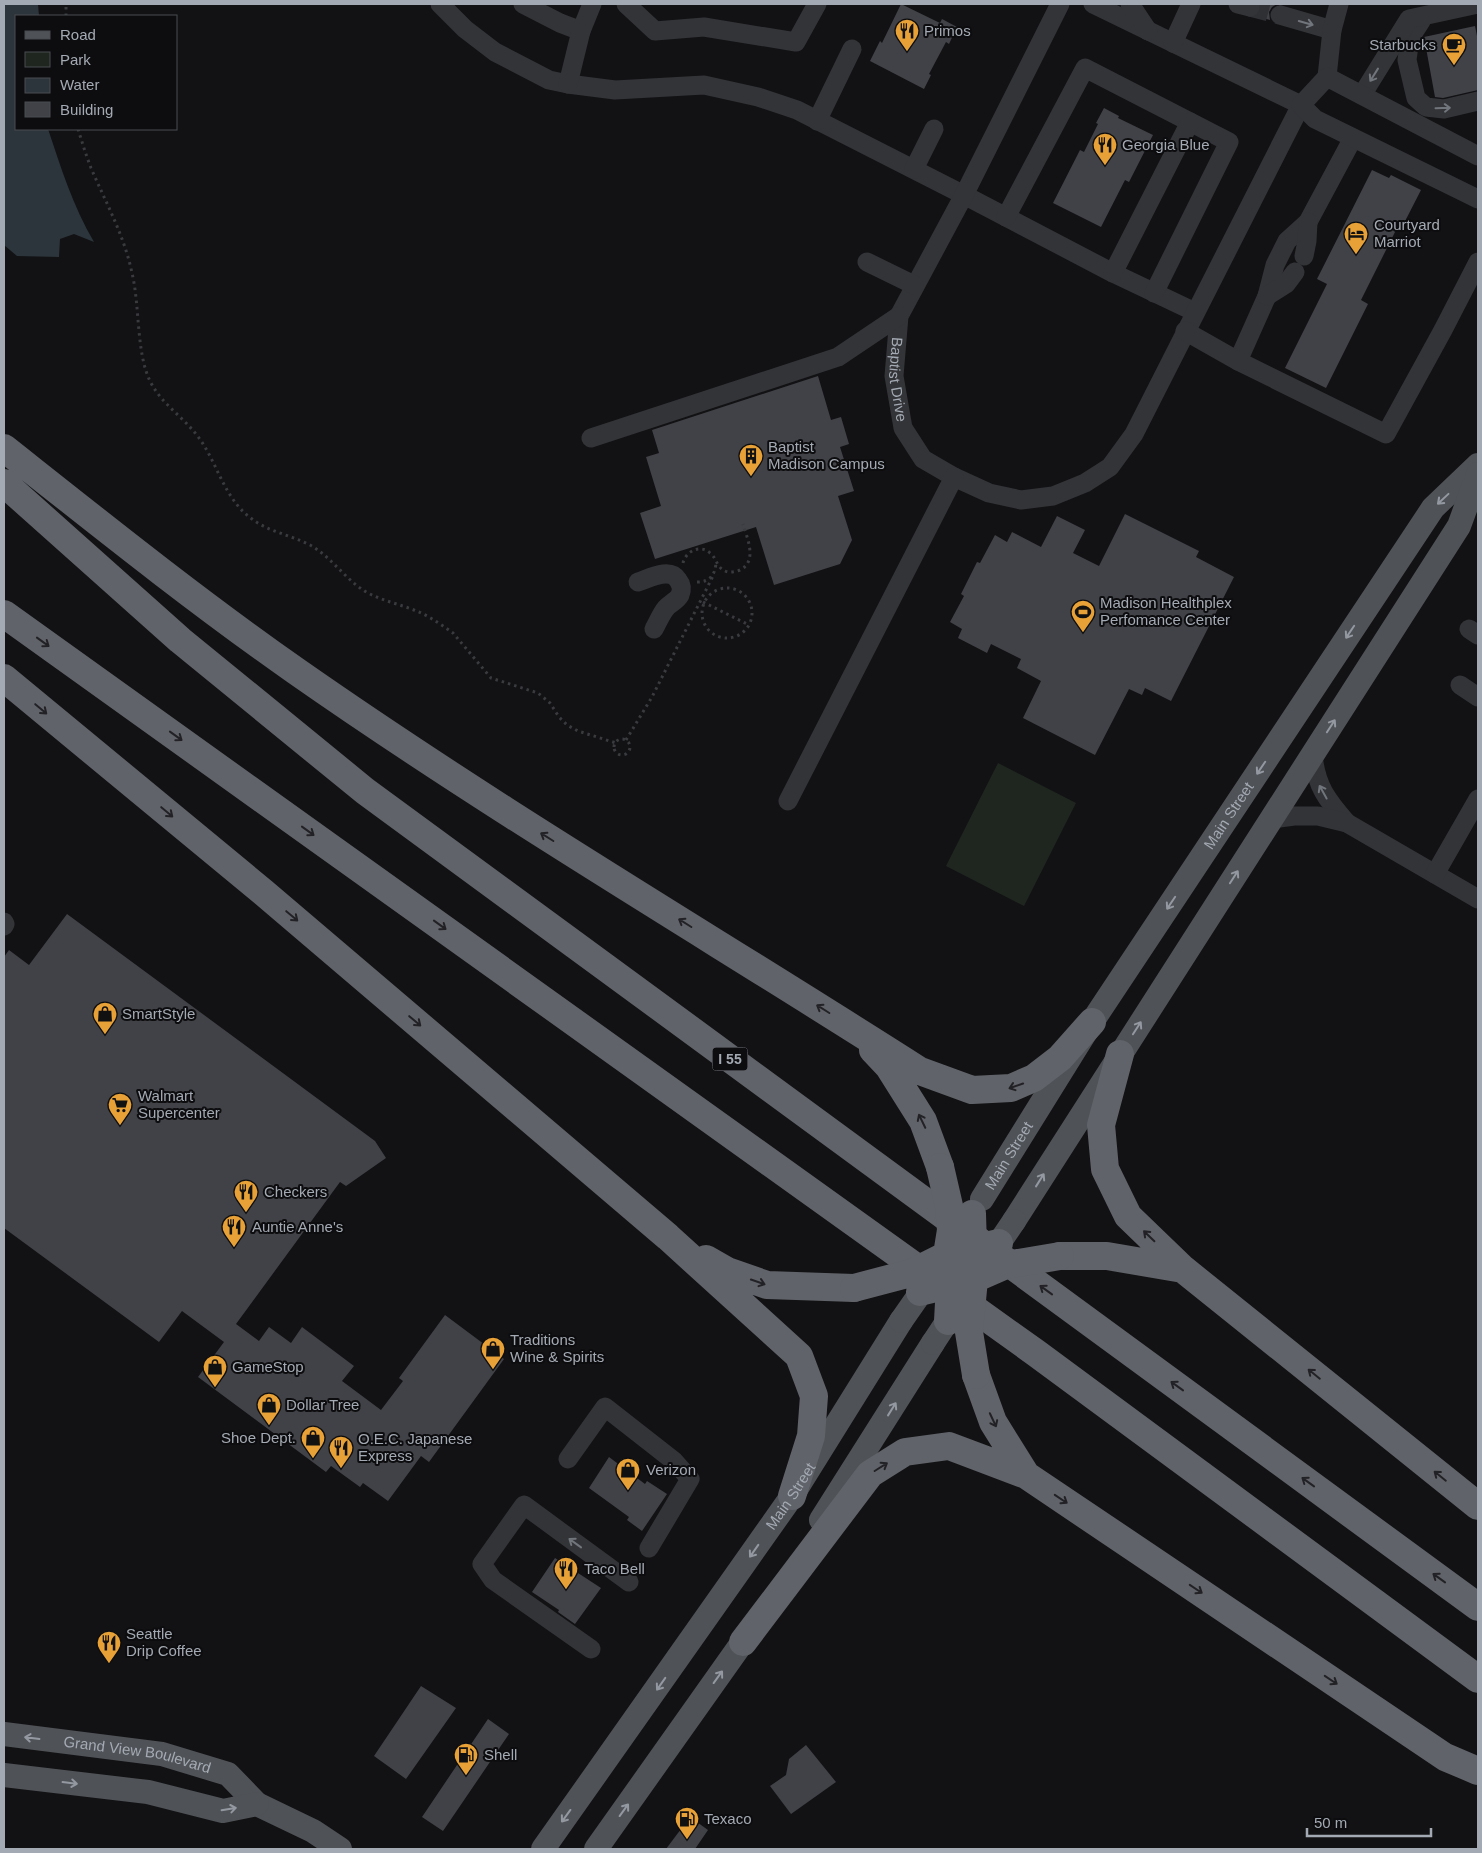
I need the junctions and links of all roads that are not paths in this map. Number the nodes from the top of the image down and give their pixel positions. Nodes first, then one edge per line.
1 (440, 4) edge
2 (523, 4) edge
3 (592, 4) edge
4 (626, 4) edge
5 (817, 4) edge
6 (1060, 4) edge
7 (1093, 4) edge
8 (1130, 4) edge
9 (1191, 4) edge
10 (1339, 4) edge
11 (1478, 4) edge
12 (1280, 15) tunnel mouth
13 (1425, 16) junction
14 (1332, 30) junction
15 (580, 31) junction
16 (1149, 32) junction
17 (1173, 43) junction
18 (852, 49) dead end
19 (1327, 77) junction
20 (568, 84) junction
21 (1362, 95) junction
22 (1478, 101) edge
23 (1300, 105) junction
24 (817, 121) junction
25 (1190, 122) junction
26 (934, 129) dead end
27 (1353, 138) junction
28 (1478, 156) edge
29 (914, 169) junction
30 (964, 195) junction
31 (1478, 199) edge
32 (1006, 217) junction
33 (1308, 222) junction
34 (866, 262) dead end
35 (1478, 262) edge
36 (1112, 273) junction
37 (914, 285) junction
38 (1154, 293) junction
39 (1267, 296) junction
40 (1195, 312) junction
41 (899, 316) junction
42 (1185, 331) junction
43 (1238, 361) junction
44 (591, 438) dead end
45 (4, 448) edge
46 (1478, 465) edge
47 (1478, 474) edge
48 (954, 477) junction
49 (4, 483) edge
50 (638, 582) dead end
51 (4, 614) edge
52 (654, 629) dead end
53 (4, 678) edge
54 (1460, 685) dead end
55 (1478, 697) edge
56 (1313, 755) junction
57 (1478, 799) edge
58 (788, 801) dead end
59 (1272, 820) junction
60 (1347, 823) junction
61 (1435, 874) junction
62 (1478, 900) edge
63 (1092, 1022) junction
64 (854, 1028) junction
65 (1120, 1054) junction
66 (977, 1206) joint
67 (1006, 1232) junction
68 (668, 1237) junction
69 (960, 1253) junction
70 (1182, 1269) junction
71 (962, 1282) junction
72 (920, 1292) junction
73 (948, 1321) joint
74 (568, 1459) dead end
75 (1026, 1474) junction
76 (792, 1496) junction
77 (1478, 1506) edge
78 (649, 1548) dead end
79 (629, 1582) dead end
80 (1478, 1607) edge
81 (743, 1642) junction
82 (591, 1649) dead end
83 (1478, 1679) edge
84 (4, 1734) edge
85 (1478, 1771) edge
86 (4, 1775) edge
87 (257, 1804) junction
88 (340, 1849) edge
89 (543, 1849) edge
90 (596, 1849) edge

1 - 20 street
2 - 15 street
3 - 15 street
4 - 5 street
6 - 30 street, Baptist Drive
7 - 16 street
8 - 16 street
9 - 17 street
10 - 14 street
11 - 13 street
12 -> 14 street
13 -> 21 street
13 -> 22 street
14 - 19 street
15 - 20 street
16 - 17 street
17 - 23 street
18 - 24 street
19 - 21 street
19 - 23 street, Baptist Drive
20 - 24 street
21 - 28 street
23 - 27 street
23 - 40 street, Baptist Drive
24 - 29 street
25 - 32 street
25 - 36 street
25 - 38 street
26 - 29 street
27 - 31 street
27 - 33 street
29 - 30 street
30 - 32 street
30 - 37 street, Baptist Drive
32 - 36 street
33 - 39 street
33 - 39 street
34 - 37 street
35 - 43 street
36 - 38 street
37 - 41 street, Baptist Drive
38 - 40 street
39 - 43 street
40 - 42 street, Baptist Drive
41 - 44 street
41 - 48 street, Baptist Drive
42 - 43 street
42 - 48 street, Baptist Drive
64 -> 45 highway
46 -> 63 main road, Main Street
56 -> 47 main road
48 - 58 street
80 -> 49 highway, I 55
50 - 52 street
51 -> 83 highway
53 -> 68 highway
54 - 55 street
56 - 59 main road
60 -> 56 street
57 - 61 street
59 - 60 street
65 -> 59 main road
60 - 61 street
61 - 62 street
63 -> 64 highway
63 - 66 main road, Main Street
69 -> 64 highway, bridge
67 -> 65 main road
70 -> 65 highway
66 - 69 highway, bridge
67 - 69 highway, bridge
67 - 71 main road, bridge
68 -> 69 highway, bridge
68 - 76 highway
69 - 71 highway, bridge
69 - 72 main road, Main Street, bridge
70 - 71 highway, bridge
77 -> 70 highway
71 - 72 highway, bridge
71 - 73 highway, bridge
71 -> 75 highway, bridge
72 - 76 main road, Main Street, bridge
81 -> 73 main road, bridge
74 - 78 street
81 -> 75 highway
75 -> 85 highway
76 -> 89 main road, Main Street
79 -> 82 street
90 -> 81 main road
87 -> 84 main road, Grand View Boulevard
86 -> 87 main road
87 - 88 main road, Grand View Boulevard

